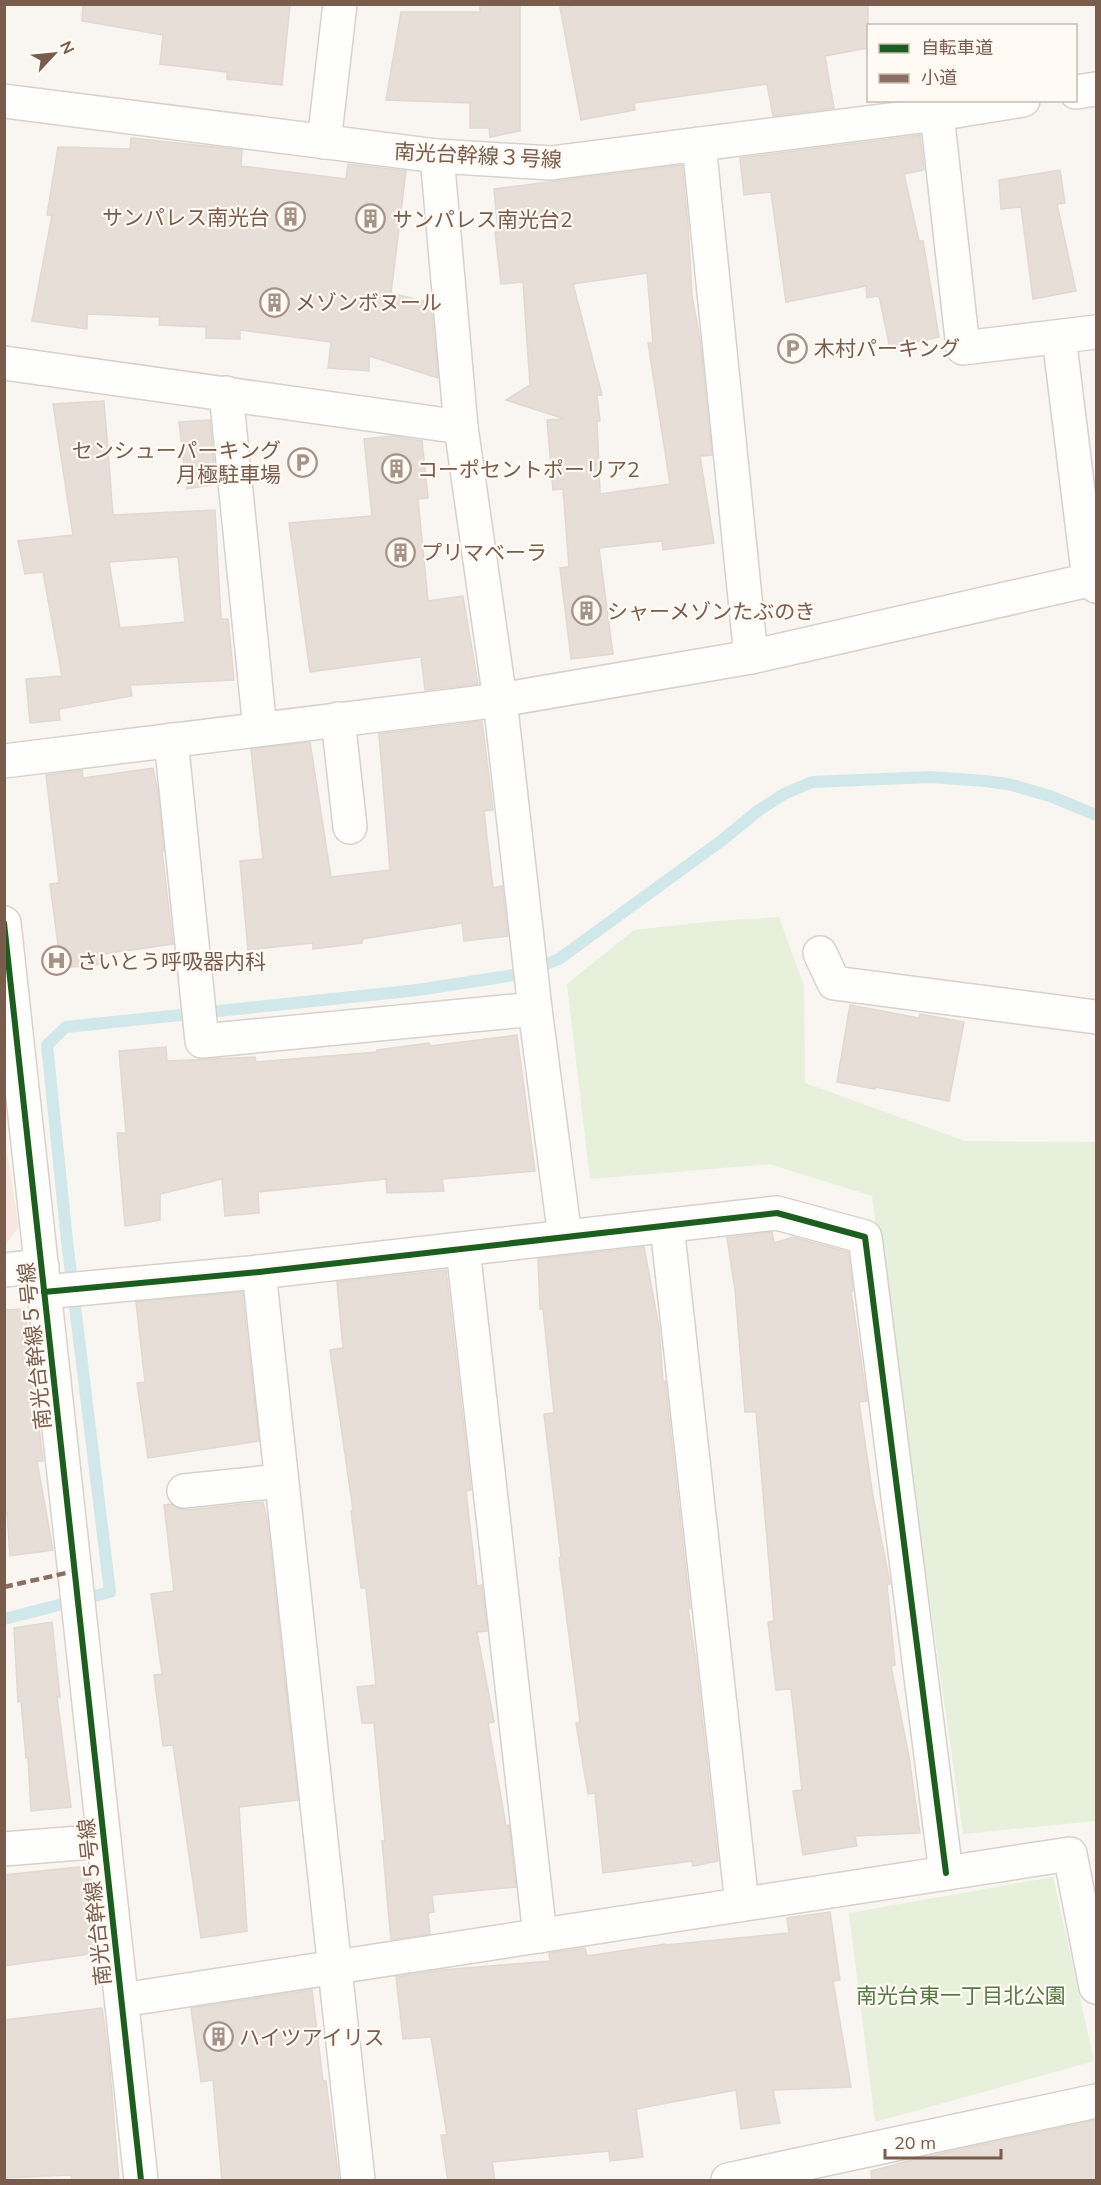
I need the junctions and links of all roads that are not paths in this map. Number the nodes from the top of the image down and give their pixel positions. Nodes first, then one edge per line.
1 (340, 4) edge
2 (1096, 89) edge
3 (1077, 92) edge
4 (4, 101) edge
5 (1011, 102) edge
6 (937, 114) junction
7 (324, 142) junction
8 (699, 144) junction
9 (437, 156) junction
10 (1096, 332) edge
11 (1059, 337) junction
12 (4, 363) edge
13 (226, 393) junction
14 (461, 427) junction
15 (1093, 583) edge
16 (751, 657) junction
17 (500, 700) junction
18 (338, 720) junction
19 (260, 729) junction
20 (171, 740) junction
21 (4, 761) edge
22 (350, 827) dead end
23 (4, 923) edge
24 (820, 953) dead end
25 (533, 986) junction
26 (1096, 1017) edge
27 (11, 1034) edge
28 (667, 1226) junction
29 (565, 1237) junction
30 (464, 1249) junction
31 (4, 1270) edge
32 (259, 1272) junction
33 (50, 1283) junction
34 (280, 1480) junction
35 (184, 1491) dead end
36 (104, 1841) junction
37 (4, 1850) edge
38 (946, 1873) junction
39 (742, 1904) junction
40 (540, 1936) junction
41 (334, 1967) junction
42 (1096, 1988) edge
43 (122, 2000) junction
44 (1096, 2101) edge
45 (141, 2181) edge
46 (358, 2181) edge
47 (728, 2181) edge

1 - 7 street
2 - 3 street
4 - 7 street, 南光台幹線３号線
5 - 6 street, 南光台幹線３号線
6 - 8 street, 南光台幹線３号線
6 - 11 street
7 - 9 street, 南光台幹線３号線
8 - 9 street, 南光台幹線３号線
8 - 16 street
9 - 14 street
10 - 11 street
11 - 15 street
12 - 13 street
13 - 14 street
13 - 19 street
14 - 17 street
15 - 16 street
16 - 17 street
17 - 18 street
17 - 25 street
18 - 19 street
18 - 22 street
19 - 20 street
20 - 21 street
20 - 25 street
23 - 27 street, 南光台幹線５号線
24 - 26 street
25 - 29 street
27 - 33 street, 南光台幹線５号線
28 - 29 street
28 - 38 street
28 - 39 street
29 - 30 street
30 - 32 street
30 - 40 street
31 - 33 street
32 - 33 street
32 - 34 street
33 - 36 street, 南光台幹線５号線
34 - 35 street
34 - 41 street
36 - 37 street
36 - 43 street, 南光台幹線５号線
38 - 39 street
38 - 42 street
39 - 40 street
40 - 41 street
41 - 43 street
41 - 46 street
43 - 45 street, 南光台幹線５号線
44 - 47 street

